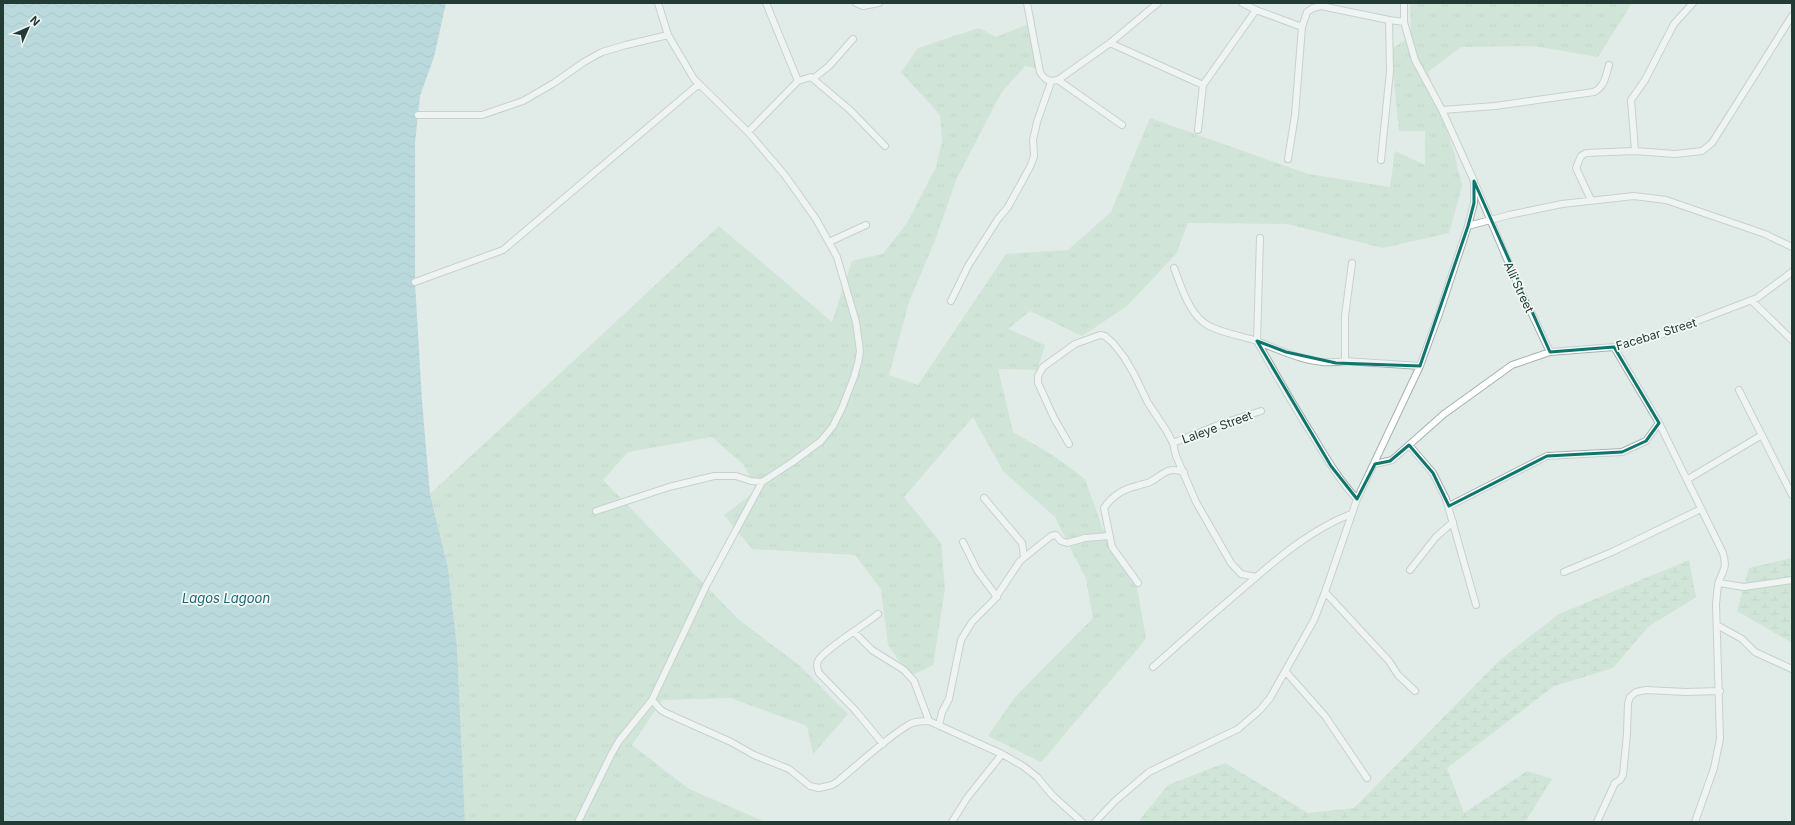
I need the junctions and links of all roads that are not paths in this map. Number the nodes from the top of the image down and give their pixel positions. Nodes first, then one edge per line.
1 (658, 3) edge
2 (766, 3) edge
3 (856, 3) edge
4 (879, 3) edge
5 (1027, 3) edge
6 (1158, 3) edge
7 (1242, 3) edge
8 (1404, 3) edge
9 (1693, 3) edge
10 (1256, 10) junction
11 (1792, 16) edge
12 (1389, 20) junction
13 (1404, 22) junction
14 (1302, 27) junction
15 (668, 35) junction
16 (852, 39) dead end
17 (1110, 43) junction
18 (1609, 64) dead end
19 (814, 78) junction
20 (1058, 80) junction
21 (798, 81) junction
22 (1051, 82) junction
23 (699, 84) junction
24 (1203, 85) junction
25 (1442, 110) junction
26 (418, 115) dead end
27 (1122, 125) dead end
28 (1198, 130) dead end
29 (748, 132) junction
30 (885, 146) dead end
31 (1635, 151) junction
32 (1288, 159) dead end
33 (1381, 160) dead end
34 (1474, 181) junction
35 (1591, 200) junction
36 (1490, 221) junction
37 (866, 225) dead end
38 (1468, 226) junction
39 (1260, 238) dead end
40 (829, 242) junction
41 (1792, 247) edge
42 (1352, 263) dead end
43 (1174, 268) dead end
44 (1792, 272) edge
45 (415, 282) dead end
46 (952, 301) dead end
47 (1752, 301) junction
48 (1792, 340) edge
49 (1257, 341) junction
50 (1614, 347) junction
51 (1550, 352) junction
52 (1345, 361) junction
53 (1420, 366) junction
54 (1739, 390) dead end
55 (1261, 411) dead end
56 (1659, 423) junction
57 (1762, 435) junction
58 (1173, 443) junction
59 (1069, 444) dead end
60 (1409, 445) junction
61 (1375, 464) junction
62 (1184, 472) junction
63 (1688, 479) junction
64 (762, 482) junction
65 (1792, 495) edge
66 (984, 498) dead end
67 (1357, 499) junction
68 (1449, 506) junction
69 (1700, 509) junction
70 (596, 511) dead end
71 (1351, 514) junction
72 (1453, 522) junction
73 (1109, 536) junction
74 (964, 542) dead end
75 (1024, 556) junction
76 (1410, 570) dead end
77 (1564, 572) dead end
78 (1256, 577) junction
79 (1792, 580) edge
80 (1138, 583) dead end
81 (1718, 583) junction
82 (1326, 592) junction
83 (997, 597) junction
84 (1476, 605) dead end
85 (878, 614) dead end
86 (1717, 625) junction
87 (854, 632) junction
88 (1153, 667) dead end
89 (1792, 669) edge
90 (1286, 672) junction
91 (1415, 691) dead end
92 (1720, 691) junction
93 (652, 700) junction
94 (929, 721) junction
95 (939, 725) junction
96 (883, 744) junction
97 (1002, 754) junction
98 (1367, 778) dead end
99 (578, 822) edge
100 (952, 822) edge
101 (1082, 822) edge
102 (1095, 822) edge
103 (1597, 822) edge
104 (1695, 822) edge

1 - 15 street
2 - 21 street
3 - 4 street
5 - 22 street
6 - 17 street
7 - 10 street
8 - 13 street, Alli Street
9 - 31 street
10 - 14 street
10 - 24 street
11 - 31 street
12 - 13 street
12 - 14 street
12 - 33 street
13 - 25 street, Alli Street
14 - 32 street
15 - 23 street
15 - 26 street
16 - 19 street
17 - 20 street
17 - 24 street
18 - 25 street
19 - 21 street
19 - 30 street
20 - 22 street
20 - 27 street
21 - 29 street
22 - 46 street
23 - 29 street
23 - 45 street
24 - 28 street
25 - 34 street, Alli Street
29 - 40 street
31 - 35 street
34 - 36 street, Alli Street
34 - 38 street
35 - 36 street
35 - 41 street
36 - 38 street
36 - 51 street, Alli Street
37 - 40 street
38 - 53 street
39 - 49 street
40 - 64 street
42 - 52 street
43 - 49 street
44 - 47 street, Facebar Street
47 - 48 street
47 - 50 street, Facebar Street
49 - 52 street
49 - 67 street
50 - 51 street, Facebar Street
50 - 56 street
51 - 60 street, Facebar Street
52 - 53 street
53 - 61 street
54 - 57 street
55 - 58 street, Laleye Street
56 - 63 street
56 - 68 street
57 - 63 street
57 - 65 street
58 - 59 street
58 - 62 street
60 - 61 street, Facebar Street
60 - 68 street
61 - 67 street
62 - 73 street
62 - 78 street
63 - 69 street
64 - 70 street
64 - 93 street
66 - 75 street
67 - 71 street
68 - 72 street
69 - 77 street
69 - 81 street
71 - 78 street
71 - 82 street
72 - 76 street
72 - 84 street
73 - 75 street
73 - 80 street
74 - 83 street
75 - 83 street
78 - 88 street
79 - 81 street
81 - 86 street
82 - 90 street
82 - 91 street
83 - 95 street
85 - 87 street
86 - 89 street
86 - 92 street
87 - 94 street
87 - 96 street
90 - 98 street
90 - 102 street
92 - 103 street
92 - 104 street
93 - 96 street
93 - 99 street
94 - 95 street
94 - 96 street
95 - 97 street
97 - 100 street
97 - 101 street

